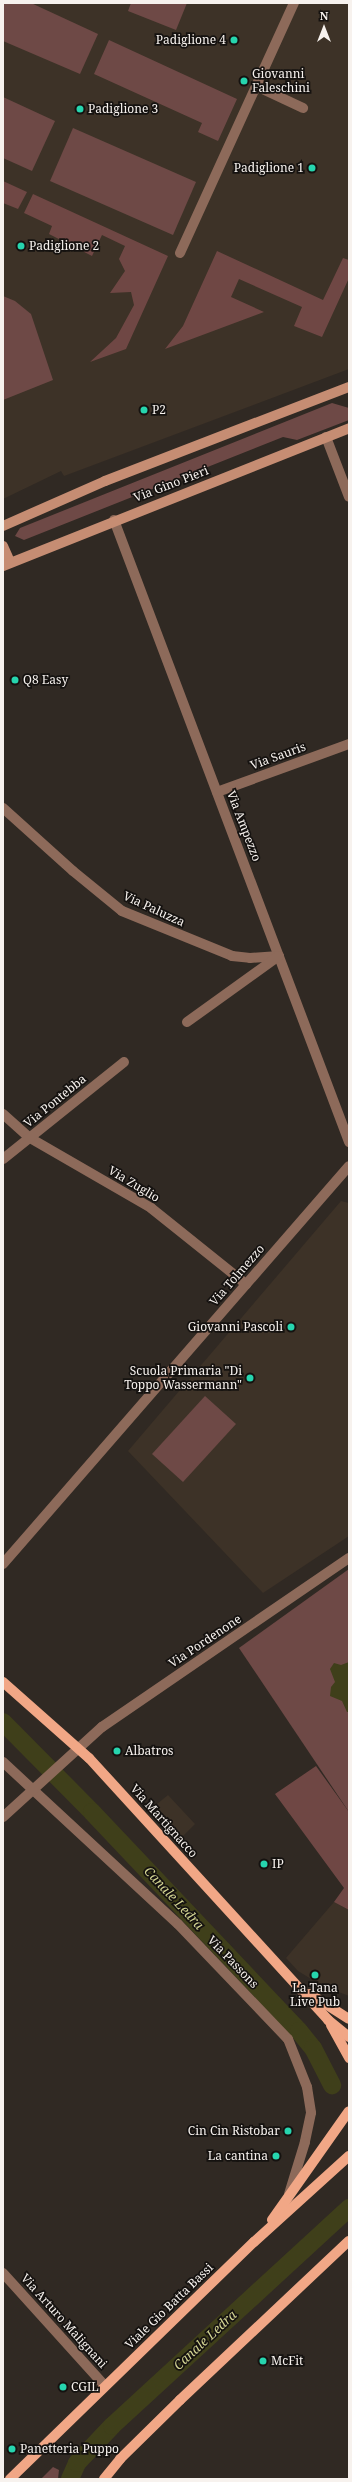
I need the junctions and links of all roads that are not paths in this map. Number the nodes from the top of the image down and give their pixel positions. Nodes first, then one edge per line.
1 (294, 3) edge
2 (256, 86) junction
3 (303, 108) dead end
4 (180, 253) dead end
5 (349, 388) edge
6 (338, 392) junction
7 (349, 396) edge
8 (349, 428) edge
9 (326, 437) junction
10 (349, 497) edge
11 (114, 520) junction
12 (3, 526) edge
13 (3, 546) edge
14 (7, 564) edge
15 (349, 744) edge
16 (217, 792) junction
17 (3, 808) edge
18 (279, 956) junction
19 (187, 1022) dead end
20 (124, 1062) dead end
21 (3, 1114) edge
22 (30, 1138) junction
23 (349, 1142) edge
24 (3, 1159) edge
25 (349, 1166) edge
26 (246, 1284) junction
27 (349, 1558) edge
28 (3, 1564) edge
29 (3, 1682) edge
30 (78, 1748) junction
31 (3, 1762) edge
32 (34, 1790) junction
33 (3, 1817) edge
34 (298, 1987) junction
35 (329, 2006) junction
36 (349, 2012) edge
37 (349, 2019) edge
38 (328, 2020) junction
39 (349, 2037) edge
40 (349, 2058) edge
41 (349, 2111) edge
42 (349, 2156) edge
43 (287, 2201) junction
44 (349, 2241) edge
45 (254, 2242) junction
46 (3, 2273) edge
47 (105, 2386) junction
48 (10, 2479) edge
49 (104, 2479) edge

1 - 2 street
2 - 3 street
2 - 4 street
5 - 6 main road
6 - 7 main road
6 - 12 main road
8 - 9 main road, Via Gino Pieri
9 - 10 street
9 - 11 main road, Via Gino Pieri
11 - 14 main road, Via Gino Pieri
11 - 16 street, Via Ampezzo
13 - 14 main road
15 - 16 street, Via Sauris
16 - 18 street, Via Ampezzo
17 - 18 street, Via Paluzza
18 - 19 street
18 - 23 street, Via Ampezzo
20 - 22 street, Via Pontebba
21 - 22 street, Via Zuglio
22 - 24 street, Via Pontebba
22 - 26 street, Via Zuglio
25 - 26 street, Via Tolmezzo
26 - 28 street, Via Tolmezzo
27 - 30 street, Via Pordenone
29 - 30 main road, Via Martignacco
30 - 32 street, Via Pordenone
30 - 34 main road, Via Martignacco
31 - 32 street, Via Passons
32 - 33 street, Via Pordenone
32 - 43 street, Via Passons
34 - 35 main road, Via Martignacco
34 - 38 main road, Via Martignacco
35 - 36 main road
35 - 37 main road, Via Martignacco
38 - 39 main road, Via Martignacco
38 - 40 main road
41 - 43 main road
42 - 45 main road, Viale Gio Batta Bassi
43 - 45 main road
44 - 49 main road
45 - 47 main road, Viale Gio Batta Bassi
46 - 47 street, Via Arturo Malignani
47 - 48 main road, Viale Gio Batta Bassi

